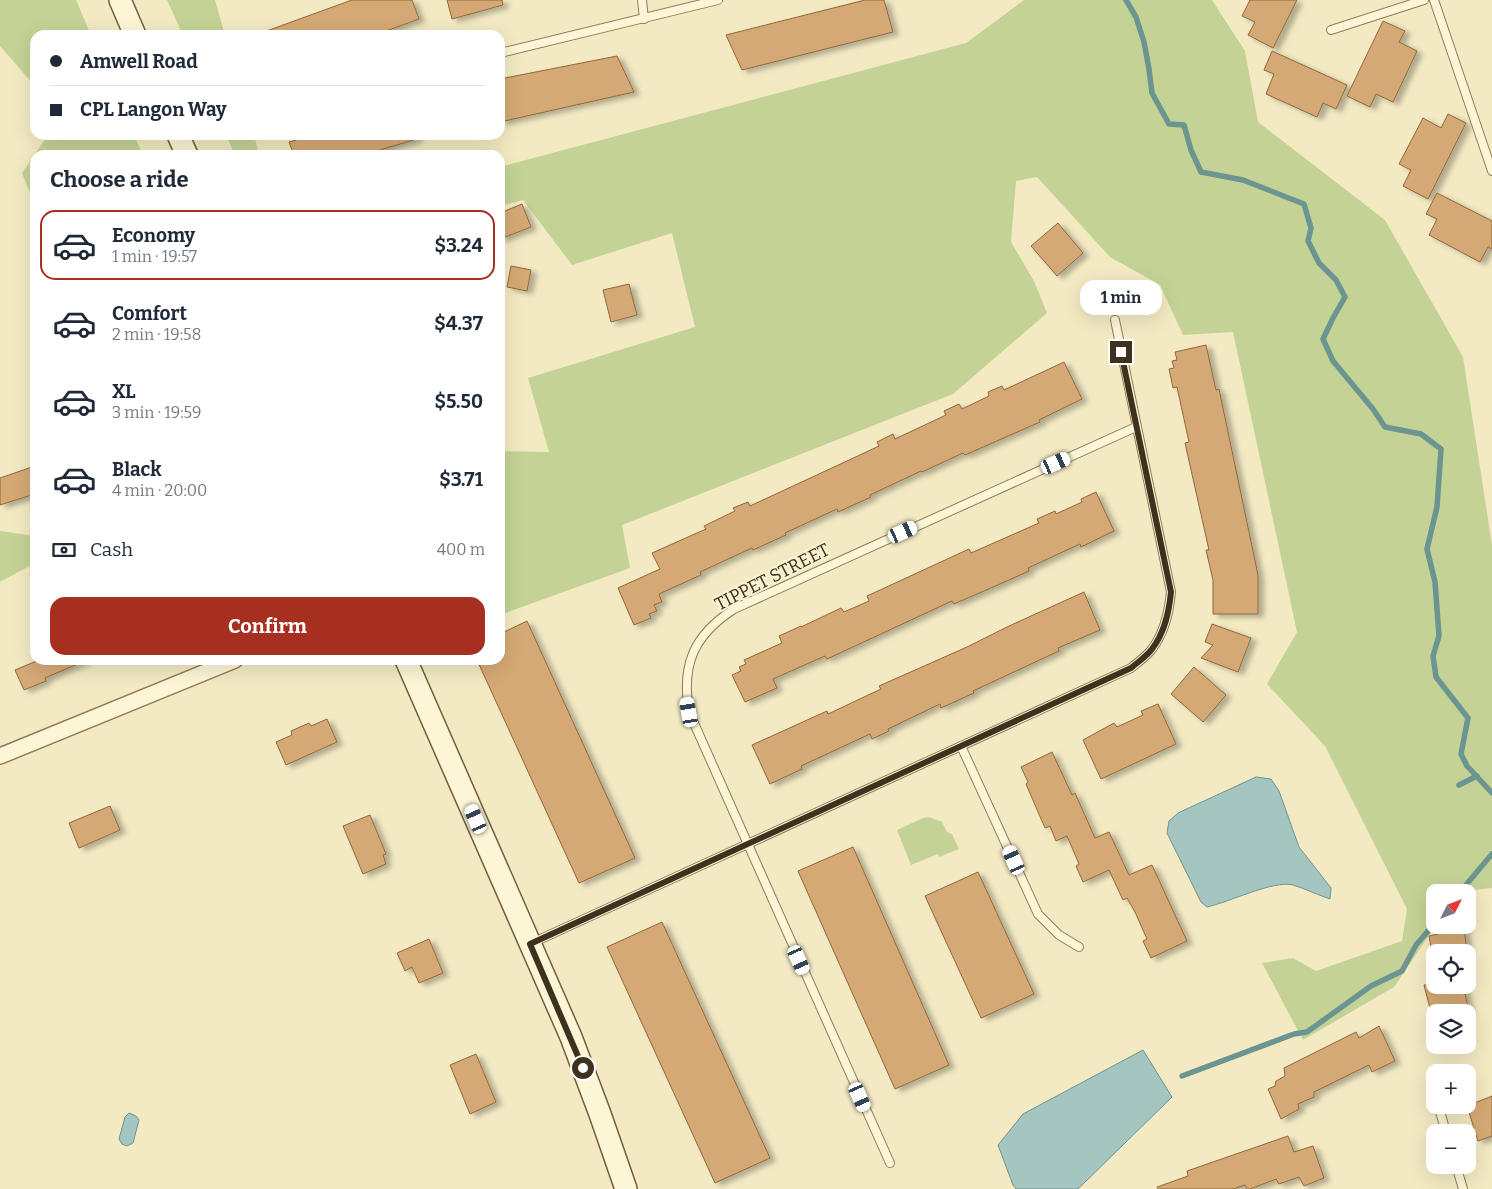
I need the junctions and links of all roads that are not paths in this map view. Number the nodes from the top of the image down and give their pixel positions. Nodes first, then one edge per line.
1 (120, 0) edge
2 (642, 0) edge
3 (718, 0) edge
4 (1424, 0) edge
5 (1434, 0) edge
6 (644, 18) junction
7 (133, 30) edge
8 (1331, 30) dead end
9 (505, 52) edge
10 (1492, 171) edge
11 (1115, 320) dead end
12 (1136, 427) junction
13 (223, 665) edge
14 (408, 665) edge
15 (961, 746) junction
16 (0, 756) edge
17 (747, 843) junction
18 (530, 944) junction
19 (1079, 947) dead end
20 (890, 1163) dead end
21 (1458, 1174) edge
22 (626, 1189) edge
23 (1462, 1189) edge

1 - 7 main road
2 - 6 lane
3 - 6 lane
4 - 8 lane
5 - 10 lane
6 - 9 lane
11 - 12 lane
12 - 15 lane
12 - 17 lane, TIPPET STREET
13 - 16 street
14 - 18 main road
15 - 17 lane
15 - 19 lane
17 - 18 lane
17 - 20 lane, TIPPET STREET
18 - 22 main road
21 - 23 lane

